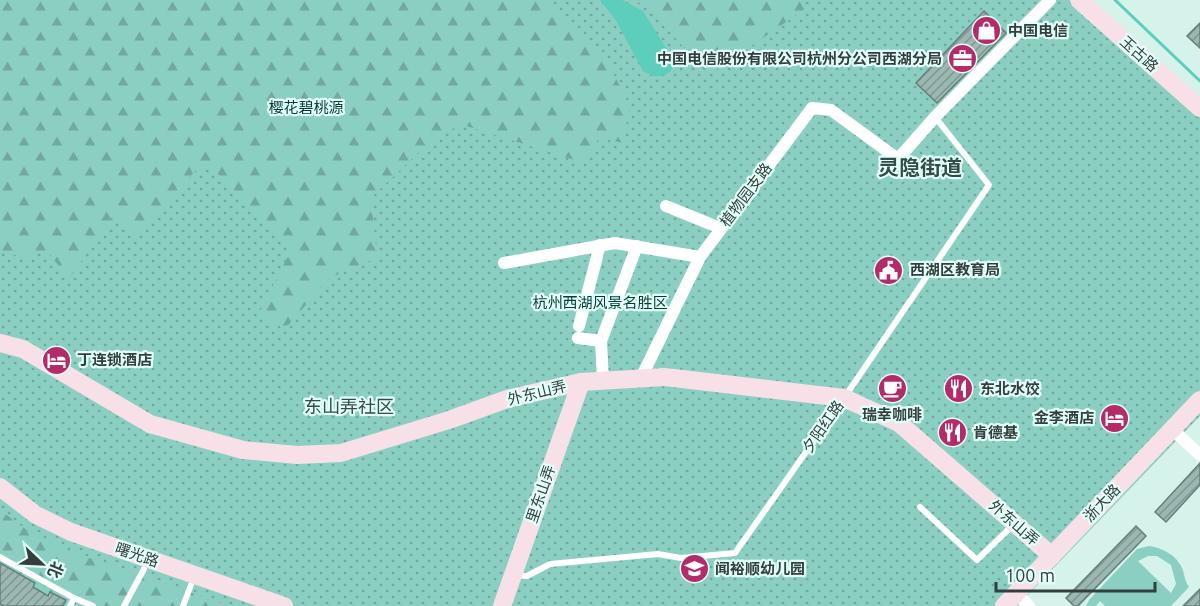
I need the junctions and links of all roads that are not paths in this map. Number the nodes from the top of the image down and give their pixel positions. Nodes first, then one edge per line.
1 (1050, 0) edge
2 (1079, 0) edge
3 (1200, 108) edge
4 (935, 117) junction
5 (666, 206) dead end
6 (720, 228) junction
7 (600, 245) junction
8 (637, 246) junction
9 (700, 257) junction
10 (504, 263) dead end
11 (601, 341) junction
12 (0, 343) edge
13 (641, 378) junction
14 (603, 381) junction
15 (581, 382) junction
16 (843, 398) junction
17 (1200, 400) edge
18 (1173, 429) junction
19 (1200, 455) edge
20 (0, 487) edge
21 (0, 504) edge
22 (921, 507) dead end
23 (1015, 523) junction
24 (1052, 556) junction
25 (0, 557) edge
26 (144, 569) junction
27 (513, 574) junction
28 (190, 585) junction
29 (74, 598) junction
30 (1016, 602) edge
31 (69, 606) edge
32 (93, 606) edge
33 (124, 606) edge
34 (183, 606) edge
35 (253, 606) edge
36 (284, 606) edge
37 (502, 606) edge

1 - 4 street
2 - 3 street, 玉古路
4 - 6 street, 植物园支路
4 - 16 lane, 夕阳红路
5 - 6 street
6 - 9 street, 植物园支路
7 - 8 street
7 - 10 street
7 - 11 street
8 - 9 street
8 - 11 street
9 - 13 street, 植物园支路
11 - 14 street
12 - 15 street, 外东山弄
13 - 14 street, 外东山弄
13 - 16 street, 外东山弄
14 - 15 street, 外东山弄
15 - 27 street, 里东山弄
16 - 23 street, 外东山弄
16 - 27 lane, 夕阳红路
17 - 18 street, 浙大路
18 - 19 street
18 - 24 street, 浙大路
20 - 36 street, 曙光路
21 - 26 street, 曙光路
22 - 23 lane
23 - 24 street, 外东山弄
24 - 30 street, 浙大路
25 - 29 lane
26 - 28 street, 曙光路
26 - 33 lane
27 - 37 street, 里东山弄
28 - 34 lane
28 - 35 street, 曙光路
29 - 31 lane
29 - 32 lane

